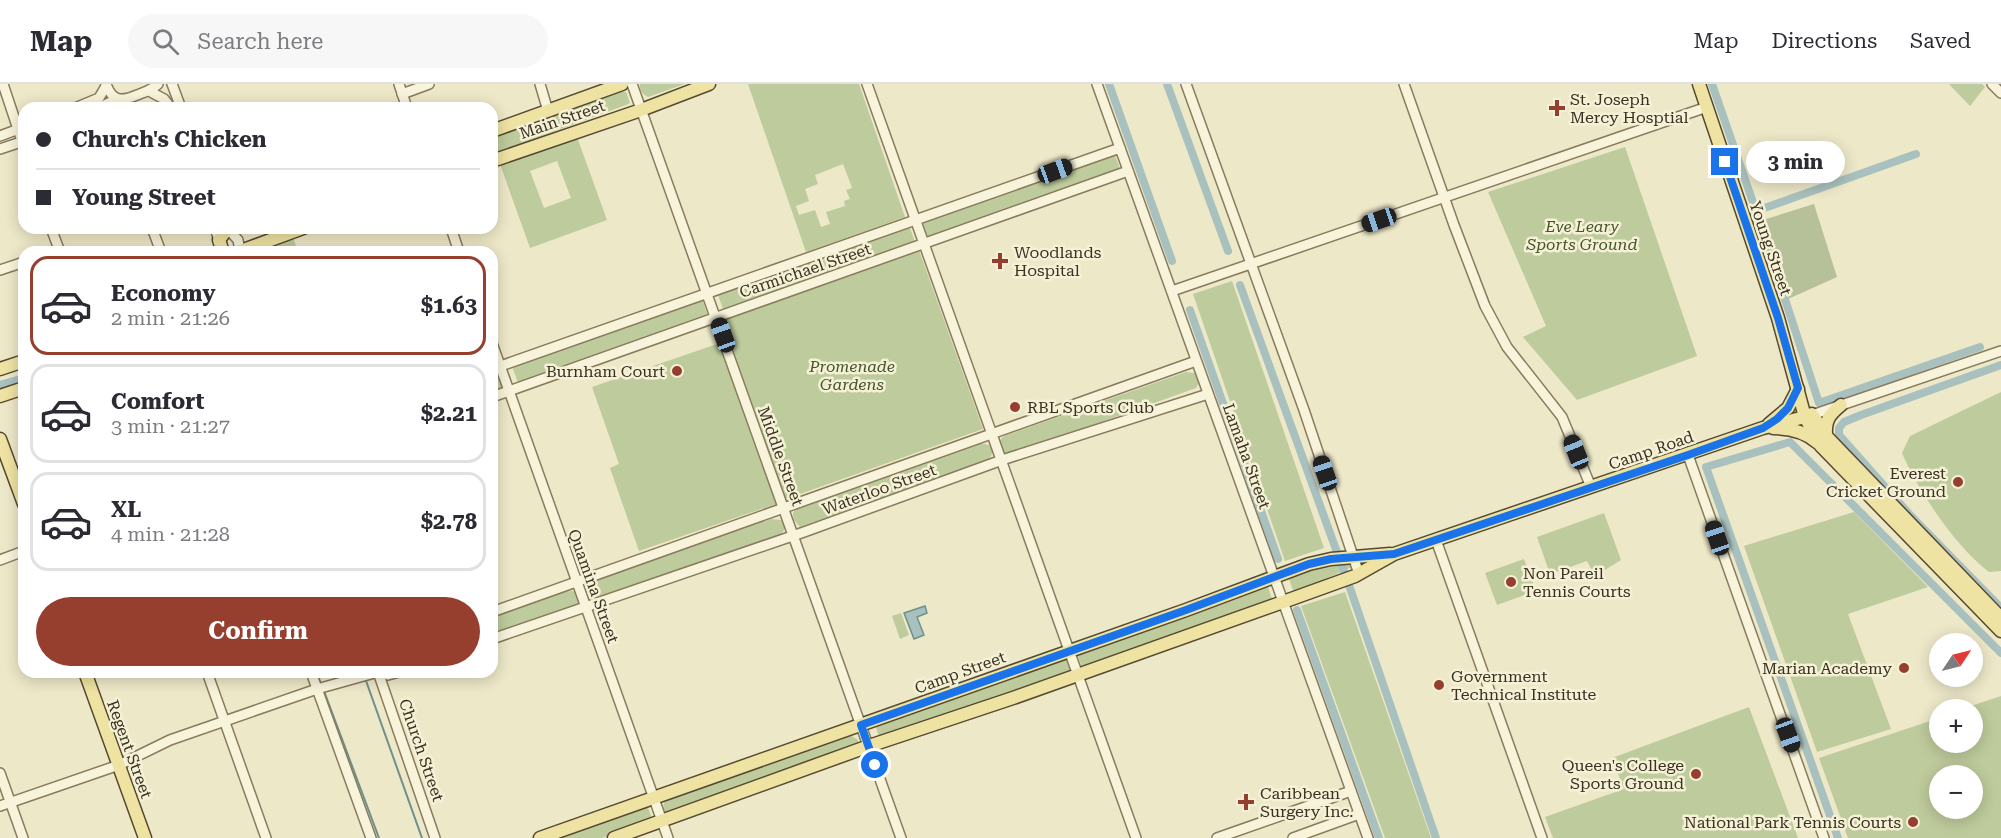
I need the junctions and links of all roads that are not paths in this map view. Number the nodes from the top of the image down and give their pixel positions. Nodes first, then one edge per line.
1 (3, 84) edge
2 (159, 84) edge
3 (172, 84) edge
4 (429, 84) edge
5 (540, 84) edge
6 (622, 84) edge
7 (632, 84) edge
8 (709, 84) edge
9 (867, 84) edge
10 (1097, 84) edge
11 (1186, 84) edge
12 (1404, 84) edge
13 (1699, 84) edge
14 (1992, 84) edge
15 (106, 85) edge
16 (400, 89) edge
17 (149, 91) junction
18 (2001, 93) edge
19 (89, 102) edge
20 (118, 102) edge
21 (166, 102) edge
22 (179, 102) edge
23 (1707, 107) junction
24 (641, 110) junction
25 (548, 111) junction
26 (18, 122) edge
27 (498, 129) edge
28 (18, 130) edge
29 (0, 136) edge
30 (18, 144) edge
31 (1120, 148) junction
32 (0, 149) edge
33 (498, 159) edge
34 (1128, 171) junction
35 (1444, 197) junction
36 (916, 220) junction
37 (287, 234) edge
38 (925, 243) junction
39 (255, 246) edge
40 (18, 264) edge
41 (1251, 264) junction
42 (0, 270) edge
43 (1172, 291) junction
44 (707, 294) junction
45 (716, 317) junction
46 (2001, 351) edge
47 (1197, 361) junction
48 (18, 363) edge
49 (498, 367) edge
50 (0, 369) edge
51 (498, 372) edge
52 (1798, 388) junction
53 (18, 390) edge
54 (509, 392) junction
55 (1208, 394) junction
56 (498, 395) edge
57 (0, 396) edge
58 (1841, 405) junction
59 (1809, 416) junction
60 (1763, 428) junction
61 (993, 433) junction
62 (0, 438) edge
63 (1823, 441) junction
64 (1688, 455) junction
65 (1002, 460) junction
66 (1591, 487) junction
67 (18, 488) edge
68 (784, 507) junction
69 (794, 535) junction
70 (1436, 540) junction
71 (18, 553) edge
72 (1394, 554) junction
73 (1350, 557) junction
74 (0, 560) edge
75 (1280, 574) junction
76 (1357, 575) junction
77 (576, 581) junction
78 (1290, 599) junction
79 (586, 606) junction
80 (498, 610) edge
81 (2001, 618) edge
82 (2001, 631) edge
83 (498, 637) edge
84 (1070, 650) junction
85 (1079, 675) junction
86 (87, 678) edge
87 (209, 678) edge
88 (313, 678) edge
89 (356, 678) edge
90 (380, 678) edge
91 (317, 689) junction
92 (225, 722) junction
93 (861, 725) junction
94 (868, 746) junction
95 (118, 765) junction
96 (0, 773) edge
97 (1351, 791) junction
98 (654, 798) junction
99 (10, 802) junction
100 (0, 806) edge
101 (1359, 814) junction
102 (662, 821) junction
103 (23, 838) edge
104 (145, 838) edge
105 (266, 838) edge
106 (371, 838) edge
107 (435, 838) edge
108 (540, 838) edge
109 (614, 838) edge
110 (668, 838) edge
111 (901, 838) edge
112 (1136, 838) edge
113 (1217, 838) edge
114 (1293, 838) edge
115 (1368, 838) edge
116 (1542, 838) edge
117 (1824, 838) edge

1 - 26 street
2 - 17 street
3 - 22 street
4 - 16 street
5 - 25 street
6 - 25 main road, Main Street
7 - 24 street, Middle Street
8 - 24 main road, Main Street
9 - 36 street
10 - 31 street, Lamaha Street
11 - 41 street
12 - 35 street
13 - 23 main road, Young Street
14 - 18 street
15 - 19 street
15 - 20 street
17 - 20 street
17 - 21 street
23 - 35 street
23 - 52 main road, Young Street
24 - 33 main road, Main Street
24 - 44 street, Middle Street
25 - 27 main road, Main Street
28 - 29 street
30 - 32 street
31 - 34 street, Lamaha Street
31 - 36 street, Carmichael Street
34 - 38 street, Carmichael Street
34 - 43 street, Lamaha Street
35 - 41 street
35 - 66 street
36 - 38 street
36 - 44 street, Carmichael Street
37 - 39 main road
38 - 45 street, Carmichael Street
38 - 61 street
40 - 42 street
41 - 43 street
41 - 73 street
43 - 47 street, Lamaha Street
44 - 45 street, Middle Street
44 - 49 street, Carmichael Street
45 - 54 street, Carmichael Street
45 - 68 street, Middle Street
46 - 58 street, Camp Road
47 - 55 street, Lamaha Street
47 - 61 street, Waterloo Street
48 - 50 main road
51 - 54 street, Quamina Street
52 - 59 main road, Young Street
52 - 60 main road
53 - 57 main road
54 - 56 street, Carmichael Street
54 - 77 street, Quamina Street
55 - 65 street, Waterloo Street
55 - 75 street, Lamaha Street
58 - 59 street, Camp Road
58 - 63 main road
59 - 60 main road, Camp Road
59 - 63 main road, Young Street
60 - 63 main road
60 - 64 main road, Camp Road
61 - 65 street
61 - 68 street, Waterloo Street
62 - 67 main road
63 - 81 main road
63 - 82 main road
64 - 66 main road, Camp Road
64 - 117 street
65 - 69 street, Waterloo Street
65 - 84 street
66 - 70 main road, Camp Road
68 - 69 street, Middle Street
68 - 77 street, Waterloo Street
69 - 79 street, Waterloo Street
69 - 93 street, Middle Street
70 - 72 main road, Camp Road
70 - 116 street
71 - 74 street
72 - 73 main road, Camp Street
72 - 76 main road, Camp Road
73 - 75 main road, Camp Street
73 - 76 street
75 - 78 street, Lamaha Street
75 - 84 main road, Camp Street
76 - 78 main road, Camp Road
77 - 79 street, Quamina Street
77 - 80 street, Waterloo Street
78 - 85 main road
78 - 97 street, Lamaha Street
79 - 83 street, Waterloo Street
79 - 98 street, Quamina Street
84 - 85 street
84 - 93 main road, Camp Street
85 - 94 main road
85 - 112 street
86 - 95 main road, Regent Street
87 - 92 street
88 - 91 street
89 - 91 street
90 - 107 street, Church Street
91 - 92 street
91 - 106 street
92 - 95 street
92 - 105 street
93 - 94 street, Middle Street
93 - 98 main road, Camp Street
94 - 102 main road
94 - 111 street, Middle Street
95 - 99 street
95 - 104 main road, Regent Street
96 - 99 street
97 - 101 street, Lamaha Street
97 - 113 street
98 - 102 street, Quamina Street
98 - 108 main road, Camp Street
99 - 100 street
99 - 103 street
101 - 114 street
101 - 115 street, Lamaha Street
102 - 109 main road
102 - 110 street, Quamina Street

